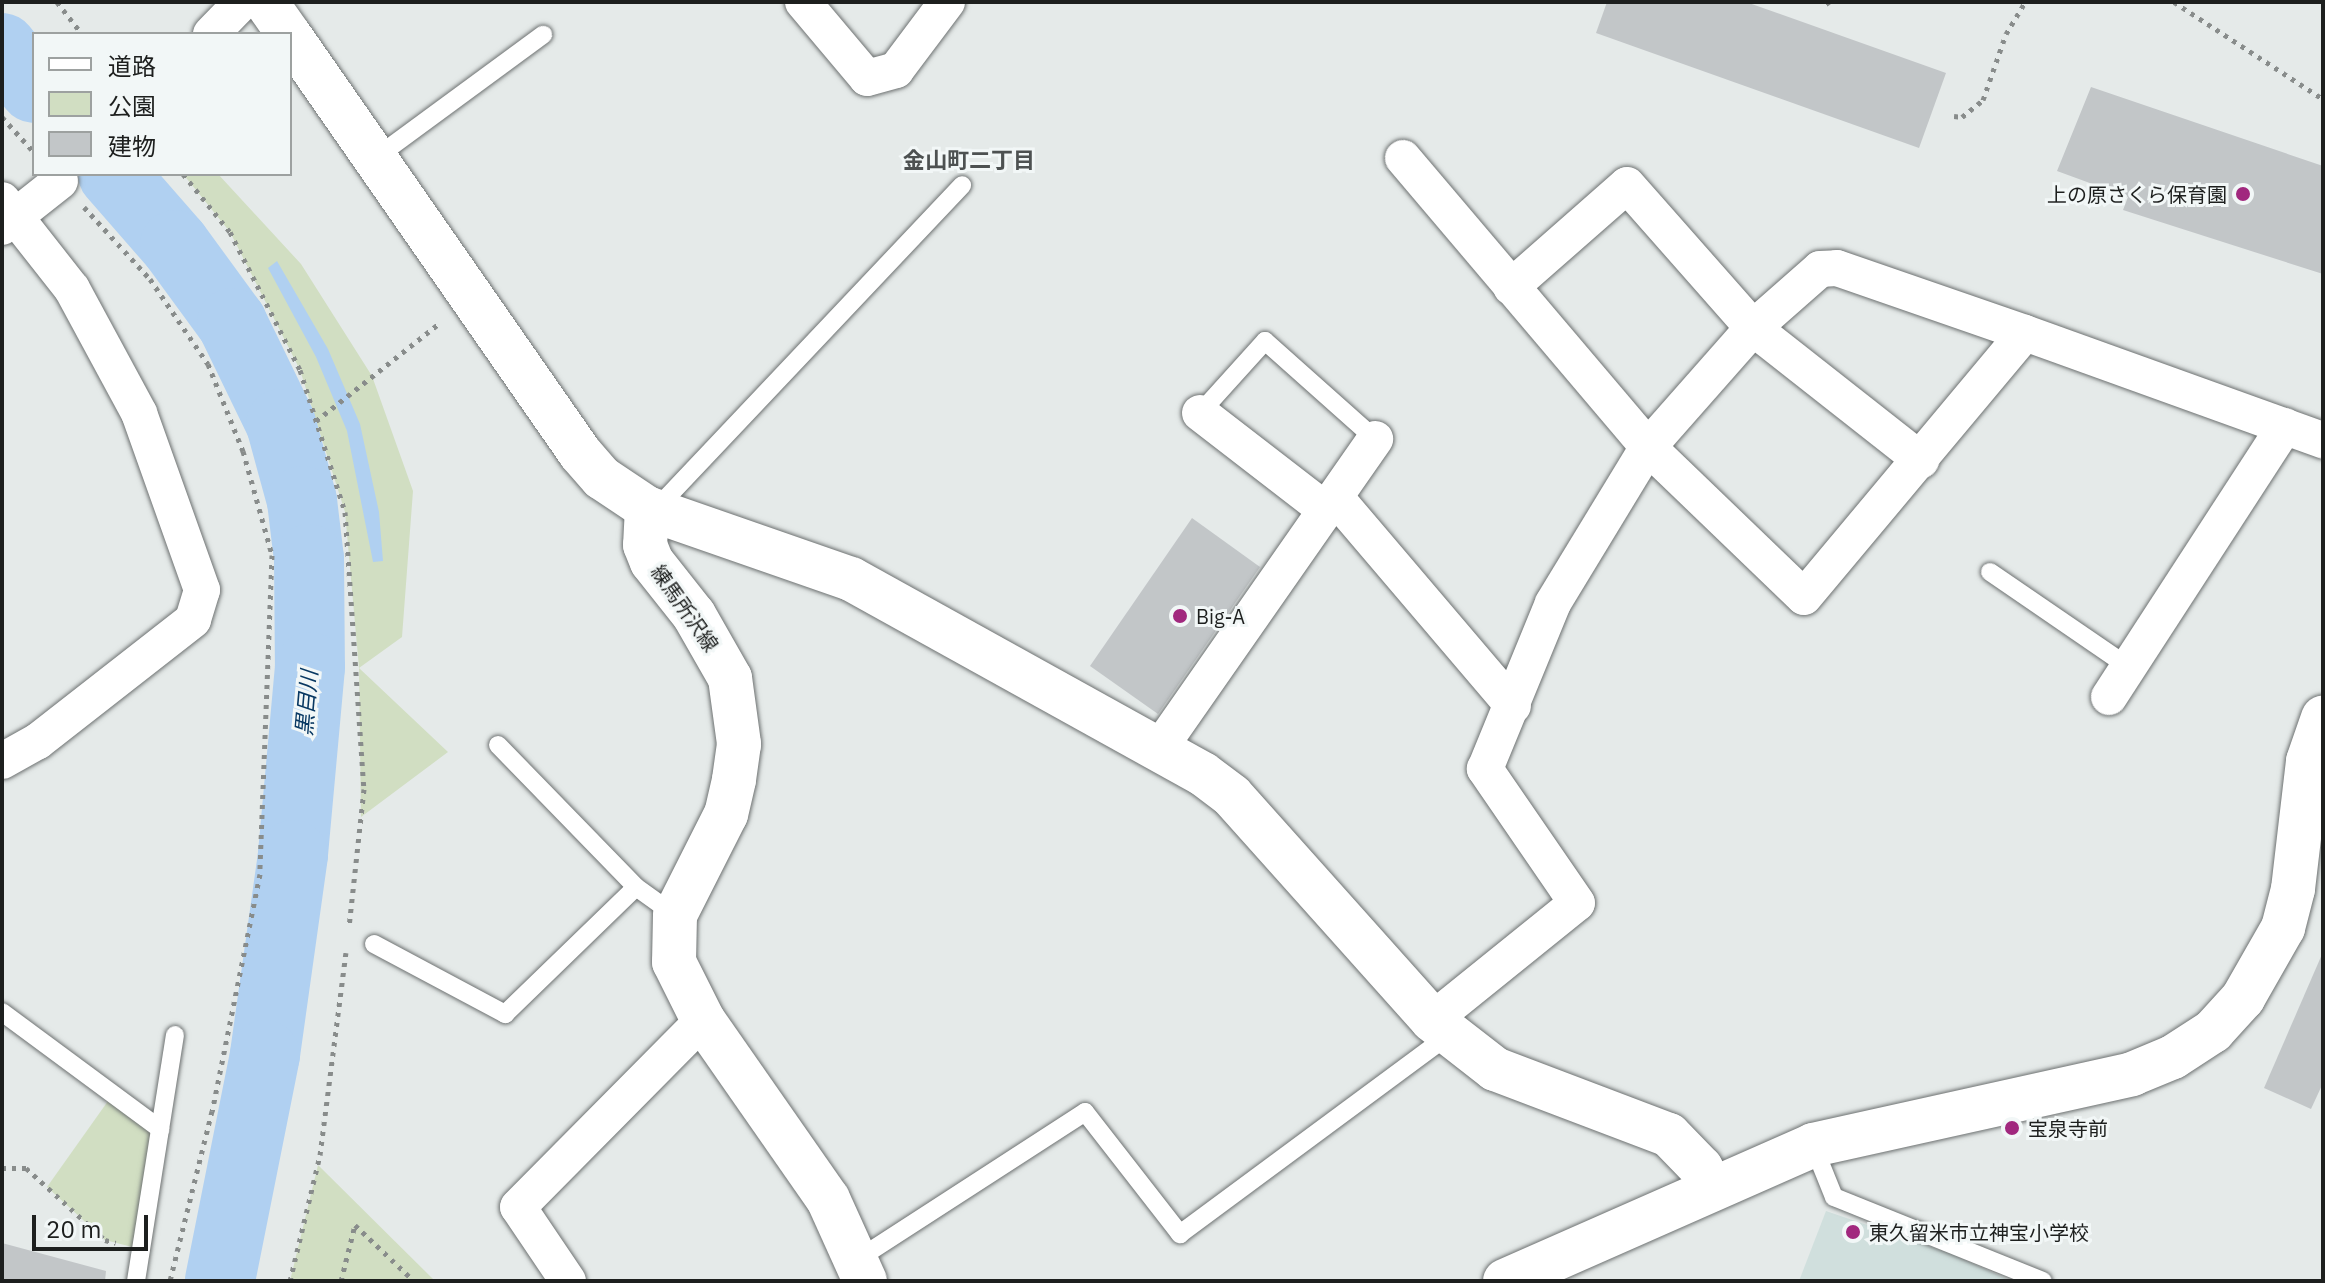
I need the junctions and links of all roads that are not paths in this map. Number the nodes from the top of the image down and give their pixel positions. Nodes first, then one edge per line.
1 (242, 2) edge
2 (266, 2) edge
3 (803, 2) edge
4 (947, 2) edge
5 (213, 32) edge
6 (287, 32) edge
7 (543, 35) dead end
8 (292, 39) edge
9 (1403, 158) dead end
10 (374, 159) junction
11 (60, 181) road end
12 (962, 185) dead end
13 (6, 214) edge
14 (1511, 287) junction
15 (1753, 328) junction
16 (2025, 333) junction
17 (1200, 413) joint
18 (2285, 426) junction
19 (1375, 439) joint
20 (2323, 440) edge
21 (1648, 447) junction
22 (1921, 460) junction
23 (1332, 504) junction
24 (651, 509) junction
25 (1990, 572) dead end
26 (2129, 667) junction
27 (2109, 697) dead end
28 (1513, 706) junction
29 (2323, 718) edge
30 (498, 745) dead end
31 (1159, 749) junction
32 (2, 761) edge
33 (636, 887) junction
34 (675, 915) junction
35 (374, 944) dead end
36 (2, 1012) edge
37 (703, 1020) junction
38 (1441, 1027) junction
39 (175, 1035) dead end
40 (160, 1129) junction
41 (1813, 1145) junction
42 (1711, 1187) junction
43 (860, 1271) edge
44 (136, 1281) edge
45 (568, 1281) edge
46 (1505, 1281) edge
47 (2043, 1281) edge

1 - 5 street
2 - 6 street
3 - 4 street
7 - 10 lane
8 - 10 street
9 - 14 street
10 - 24 street
11 - 13 street
12 - 24 lane
13 - 32 street
14 - 15 street
14 - 21 street
15 - 16 street
15 - 21 street
15 - 22 street
16 - 18 street
16 - 22 street
17 - 19 lane
17 - 23 street
18 - 20 street
18 - 26 street
19 - 23 street
21 - 22 street
21 - 28 street
23 - 28 street
23 - 31 street
24 - 31 street
24 - 34 street, 練馬所沢線
25 - 26 lane
26 - 27 street
28 - 38 street
29 - 41 street
30 - 33 lane
31 - 38 street
33 - 34 lane
33 - 35 lane
34 - 37 street, 練馬所沢線
36 - 40 lane
37 - 43 street, 練馬所沢線
37 - 45 street
38 - 42 street
38 - 43 lane
39 - 40 lane
40 - 44 lane
41 - 42 street
41 - 47 lane
42 - 46 street

